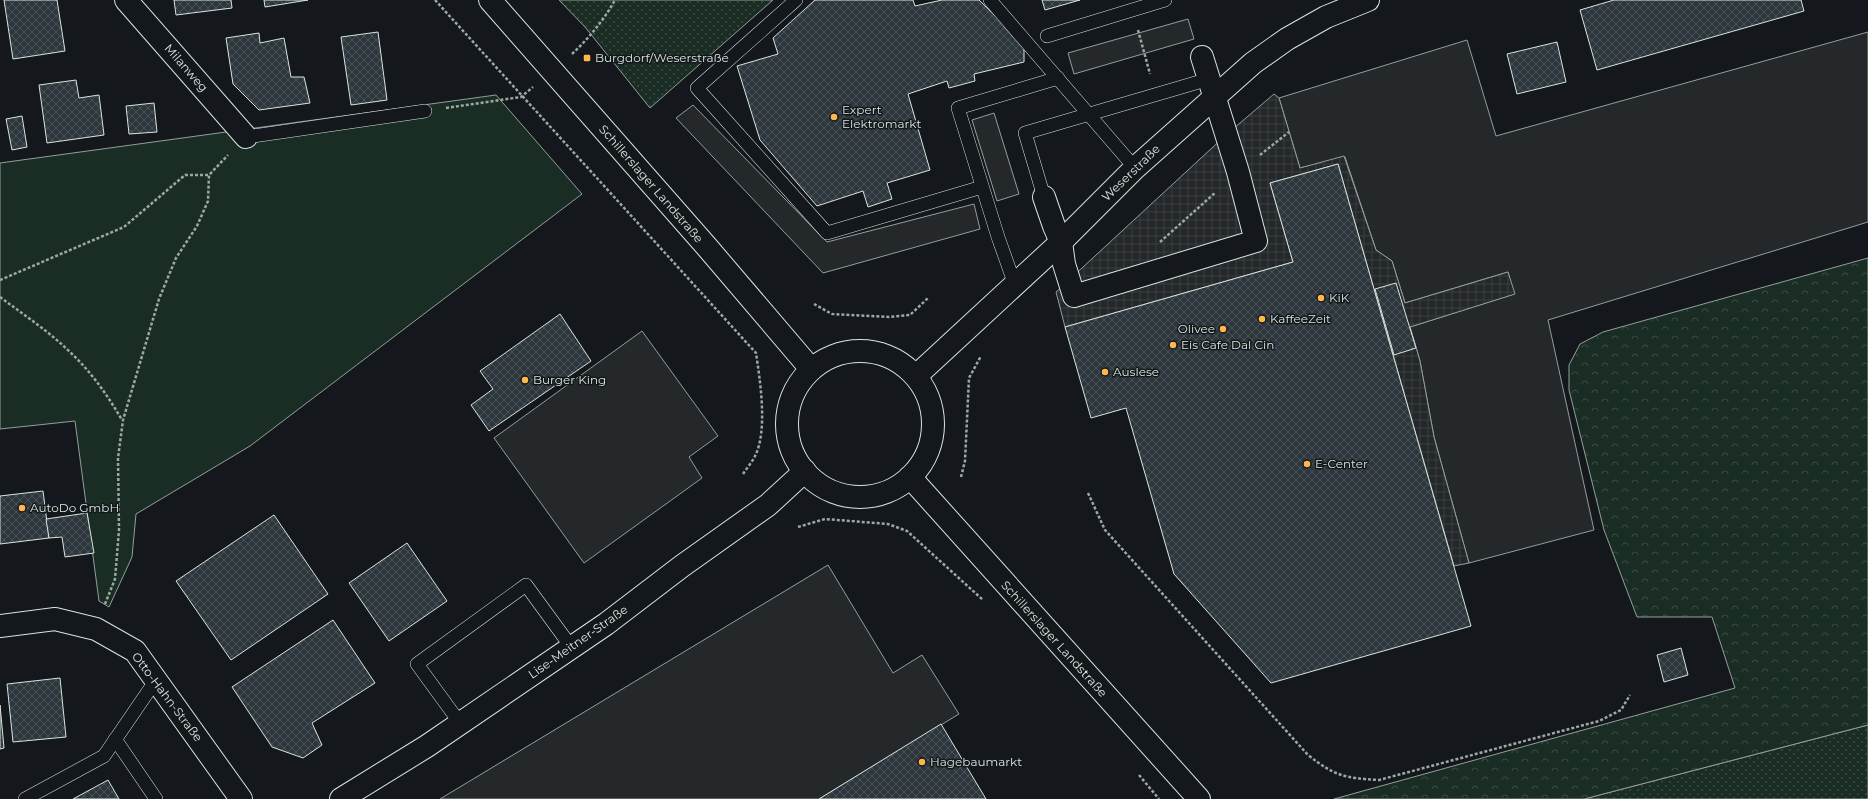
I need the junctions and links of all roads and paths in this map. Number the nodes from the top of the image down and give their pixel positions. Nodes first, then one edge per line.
1 (126, 0) edge
2 (435, 0) edge
3 (490, 0) edge
4 (615, 0) edge
5 (796, 0) edge
6 (990, 0) edge
7 (1165, 0) edge
8 (1368, 0) edge
9 (1323, 9) edge
10 (1133, 10) junction
11 (1047, 36) dead end
12 (1202, 57) dead end
13 (553, 71) junction
14 (1058, 78) junction
15 (1212, 89) junction
16 (1156, 96) junction
17 (521, 97) junction
18 (425, 111) joint
19 (1088, 114) junction
20 (1290, 132) dead end
21 (246, 136) junction
22 (1135, 168) junction
23 (1238, 172) junction
24 (209, 174) junction
25 (982, 187) junction
26 (1044, 196) joint
27 (1061, 242) junction
28 (1158, 244) dead end
29 (0, 280) edge
30 (1015, 285) junction
31 (0, 297) edge
32 (928, 298) dead end
33 (814, 304) dead end
34 (981, 356) dead end
35 (811, 369) junction
36 (916, 376) junction
37 (123, 420) junction
38 (805, 471) junction
39 (743, 474) dead end
40 (910, 477) junction
41 (961, 477) dead end
42 (1088, 493) dead end
43 (798, 527) dead end
44 (987, 604) dead end
45 (0, 626) edge
46 (96, 629) junction
47 (572, 648) junction
48 (156, 680) junction
49 (1630, 695) dead end
50 (460, 723) junction
51 (115, 739) junction
52 (1136, 770) dead end
53 (25, 799) edge
54 (156, 799) edge
55 (241, 799) edge
56 (341, 799) edge
57 (1159, 799) edge
58 (1199, 799) edge

1 - 21 street, Milanweg
2 - 17 path
3 - 13 street, Schillerslager Landstraße
4 - 13 path
5 - 25 lane
6 - 14 lane
7 - 10 lane
8 - 9 street, Weserstraße
9 - 15 street, Weserstraße
10 - 11 lane
10 - 16 path
12 - 15 street
13 - 17 path
13 - 35 street, Schillerslager Landstraße
14 - 19 lane
14 - 25 lane
15 - 16 lane
15 - 22 street, Weserstraße
15 - 23 street
16 - 19 lane
17 - 18 path
17 - 39 path
18 - 21 lane
19 - 22 lane
19 - 26 lane
20 - 23 path
21 - 24 path
22 - 27 street, Weserstraße
23 - 27 street
23 - 28 path
24 - 29 path
24 - 37 path
25 - 30 lane
26 - 27 street
27 - 30 street, Weserstraße
30 - 36 street, Weserstraße
31 - 37 path
32 - 33 path
34 - 41 path
35 - 36 street
35 - 38 street
36 - 40 street
37 - 46 path
38 - 40 street
38 - 47 street, Lise-Meitner-Straße
40 - 58 street, Schillerslager Landstraße
42 - 49 path
43 - 44 path
45 - 46 street, Otto-Hahn-Straße
46 - 48 street, Otto-Hahn-Straße
47 - 50 street, Lise-Meitner-Straße
47 - 50 lane
48 - 51 lane
48 - 55 street, Otto-Hahn-Straße
50 - 56 street, Lise-Meitner-Straße
51 - 53 lane
51 - 54 lane
52 - 57 path

